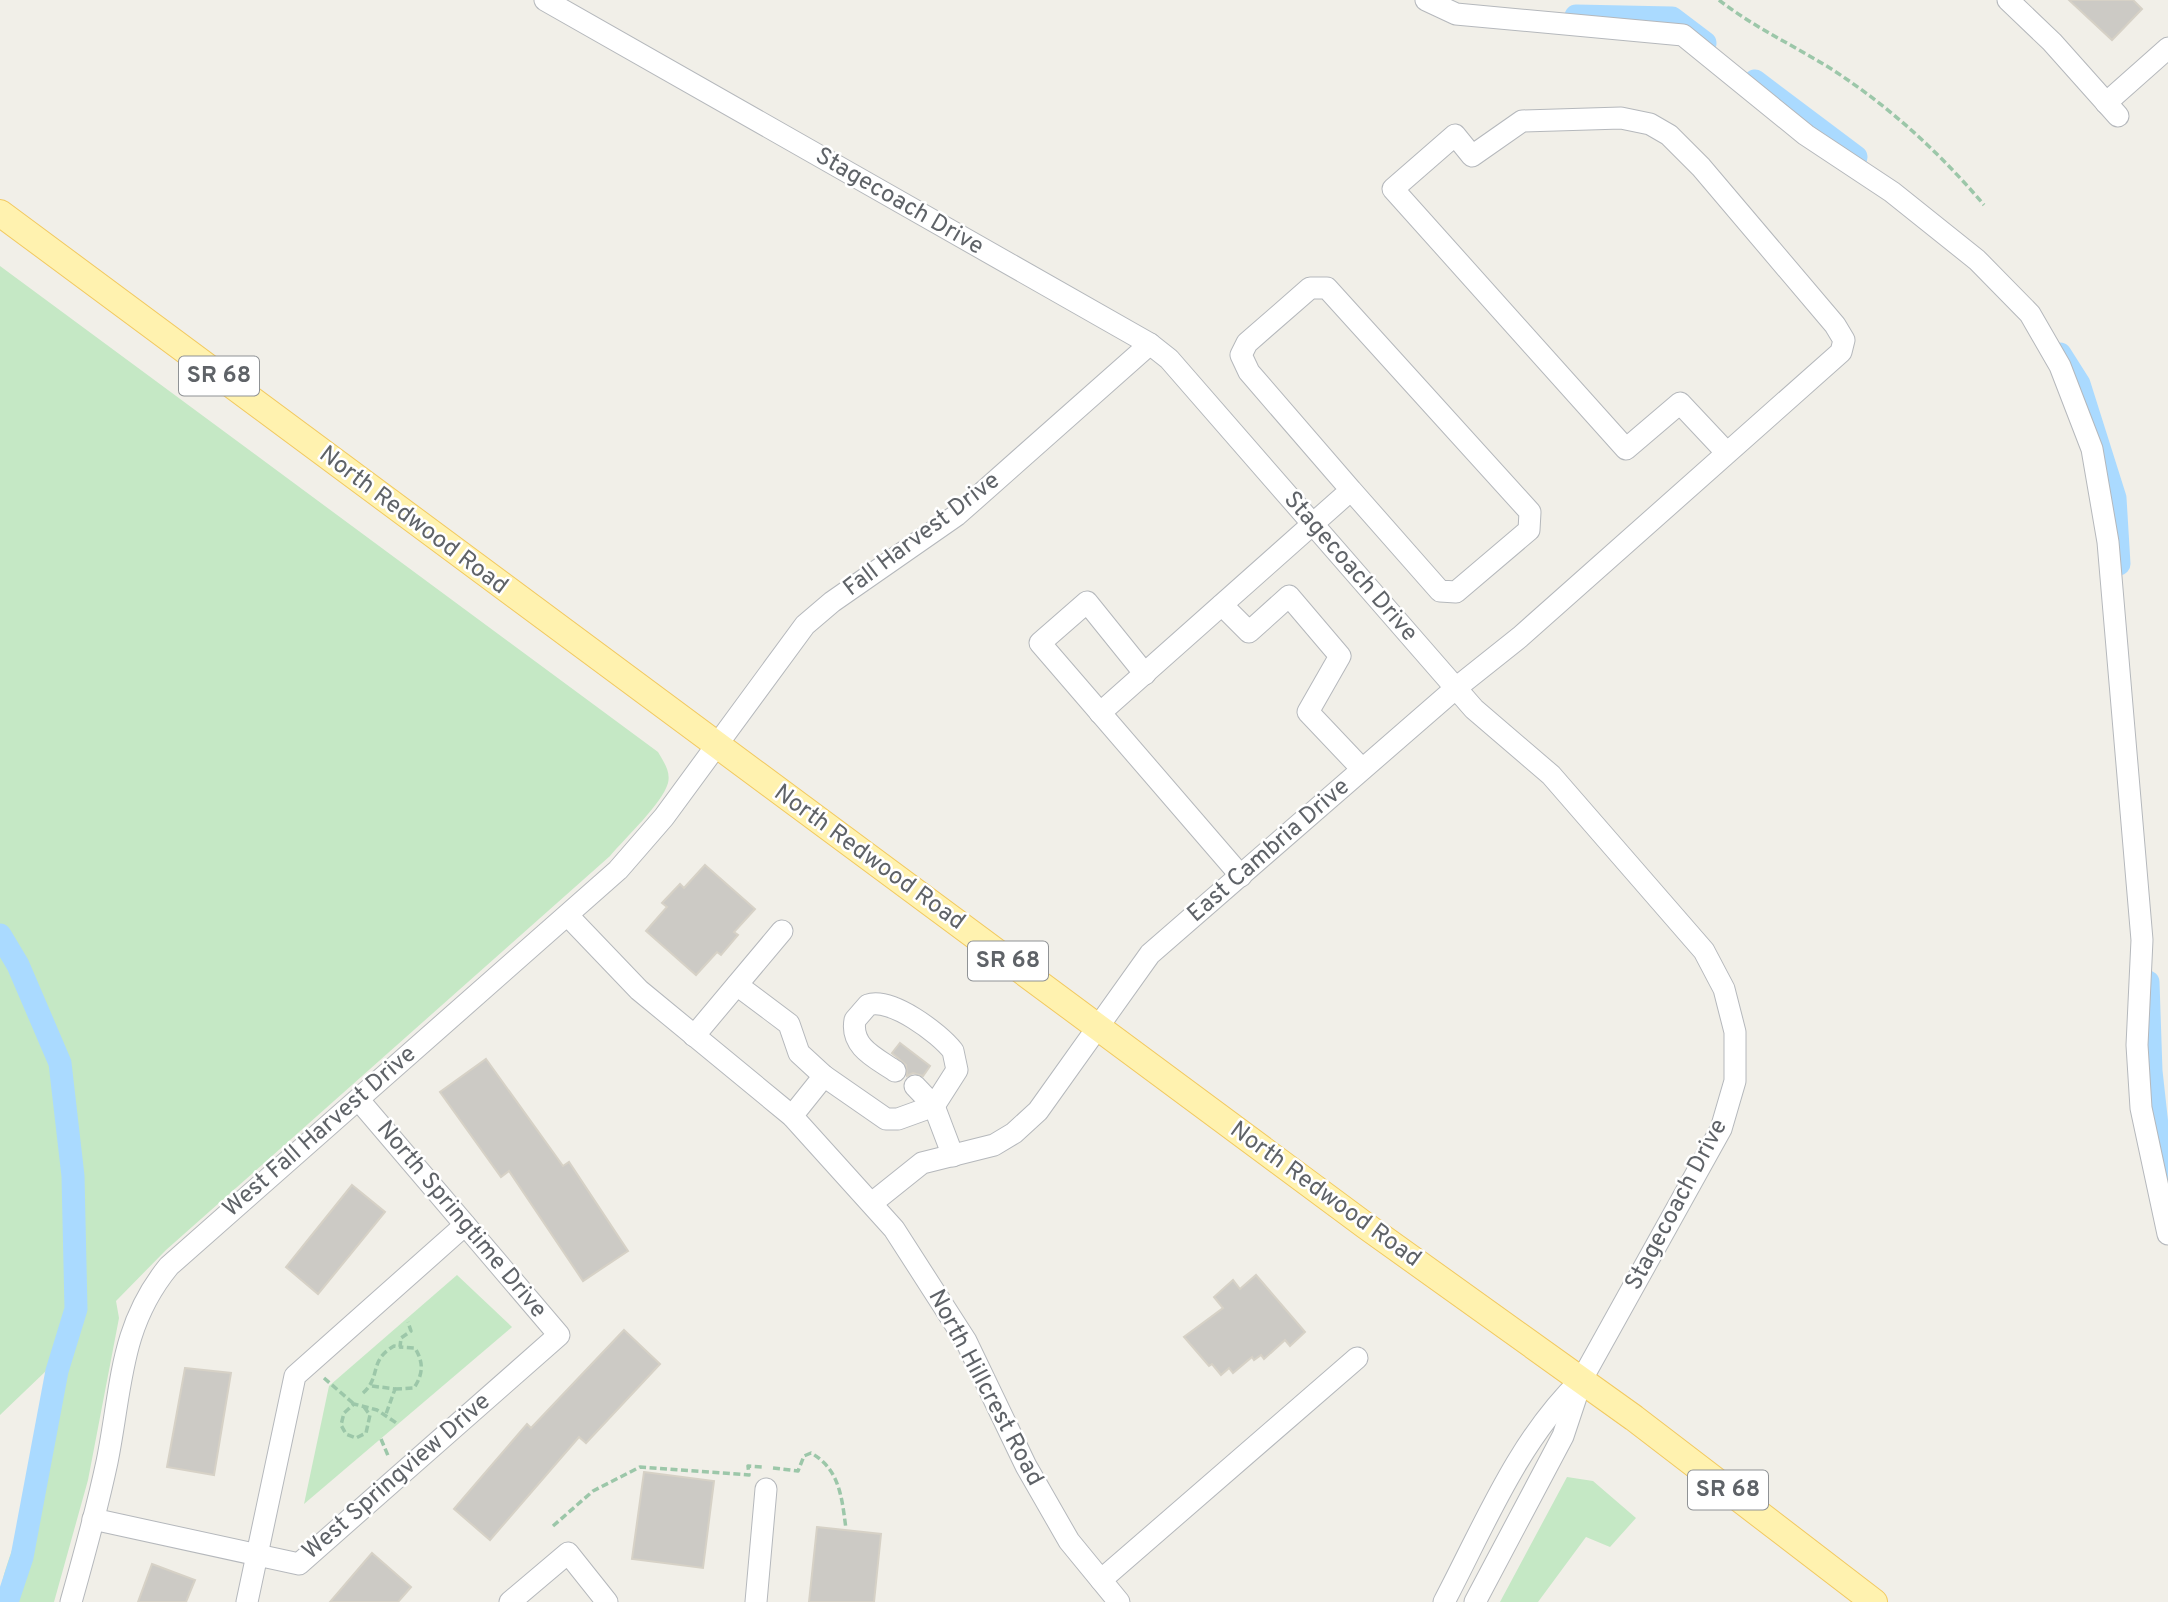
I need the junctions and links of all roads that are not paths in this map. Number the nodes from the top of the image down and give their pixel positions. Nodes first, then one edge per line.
1 (545, 0) edge
2 (1426, 0) edge
3 (2008, 0) edge
4 (2168, 48) edge
5 (0, 213) edge
6 (1150, 344) junction
7 (1727, 453) junction
8 (1351, 490) junction
9 (1313, 524) junction
10 (1222, 604) junction
11 (1145, 674) junction
12 (1456, 688) junction
13 (1100, 713) junction
14 (716, 745) junction
15 (1362, 769) junction
16 (1241, 876) junction
17 (572, 920) dead end
18 (782, 931) dead end
19 (737, 985) junction
20 (1096, 1027) junction
21 (694, 1036) junction
22 (895, 1072) dead end
23 (824, 1076) junction
24 (915, 1086) dead end
25 (363, 1105) dead end
26 (934, 1107) junction
27 (792, 1115) junction
28 (953, 1156) junction
29 (872, 1203) junction
30 (465, 1225) junction
31 (2168, 1234) edge
32 (559, 1335) joint
33 (1357, 1358) dead end
34 (1582, 1379) junction
35 (766, 1489) dead end
36 (93, 1519) junction
37 (257, 1555) junction
38 (1101, 1580) junction
39 (71, 1602) edge
40 (247, 1602) edge
41 (510, 1602) edge
42 (607, 1602) edge
43 (756, 1602) edge
44 (1119, 1602) edge
45 (1444, 1602) edge
46 (1475, 1602) edge
47 (1874, 1602) edge

1 - 6 street, Stagecoach Drive
2 - 31 street
3 - 4 street
5 - 14 main road, North Redwood Road / SR 68
6 - 9 street, Stagecoach Drive
6 - 14 street, Fall Harvest Drive
7 - 7 street, East Cambria Drive
7 - 12 street, East Cambria Drive
8 - 8 street
8 - 9 street
9 - 10 street
9 - 12 street, Stagecoach Drive
10 - 11 street
10 - 15 street
11 - 13 street
11 - 13 street
12 - 15 street, East Cambria Drive
12 - 34 street, Stagecoach Drive
13 - 16 street
14 - 20 main road, North Redwood Road / SR 68
14 - 36 street, West Fall Harvest Drive
15 - 16 street, East Cambria Drive
16 - 20 street, East Cambria Drive
17 - 21 street, North Hillcrest Road
18 - 19 street
19 - 21 street
19 - 23 street
20 - 28 street, East Cambria Drive
20 - 34 main road, North Redwood Road / SR 68
21 - 27 street, North Hillcrest Road
22 - 26 street
23 - 26 street
23 - 27 street
24 - 26 street
25 - 30 street, North Springtime Drive
26 - 28 street
27 - 29 street, North Hillcrest Road
28 - 29 street, East Cambria Drive
29 - 38 street, North Hillcrest Road
30 - 32 street, North Springtime Drive
30 - 37 street
32 - 37 street, West Springview Drive
33 - 38 street
34 - 45 street
34 - 46 street
34 - 47 main road, North Redwood Road / SR 68
35 - 43 street
36 - 37 street, West Springview Drive
36 - 39 street, West Fall Harvest Drive
37 - 40 street
38 - 44 street, North Hillcrest Road
41 - 42 street

